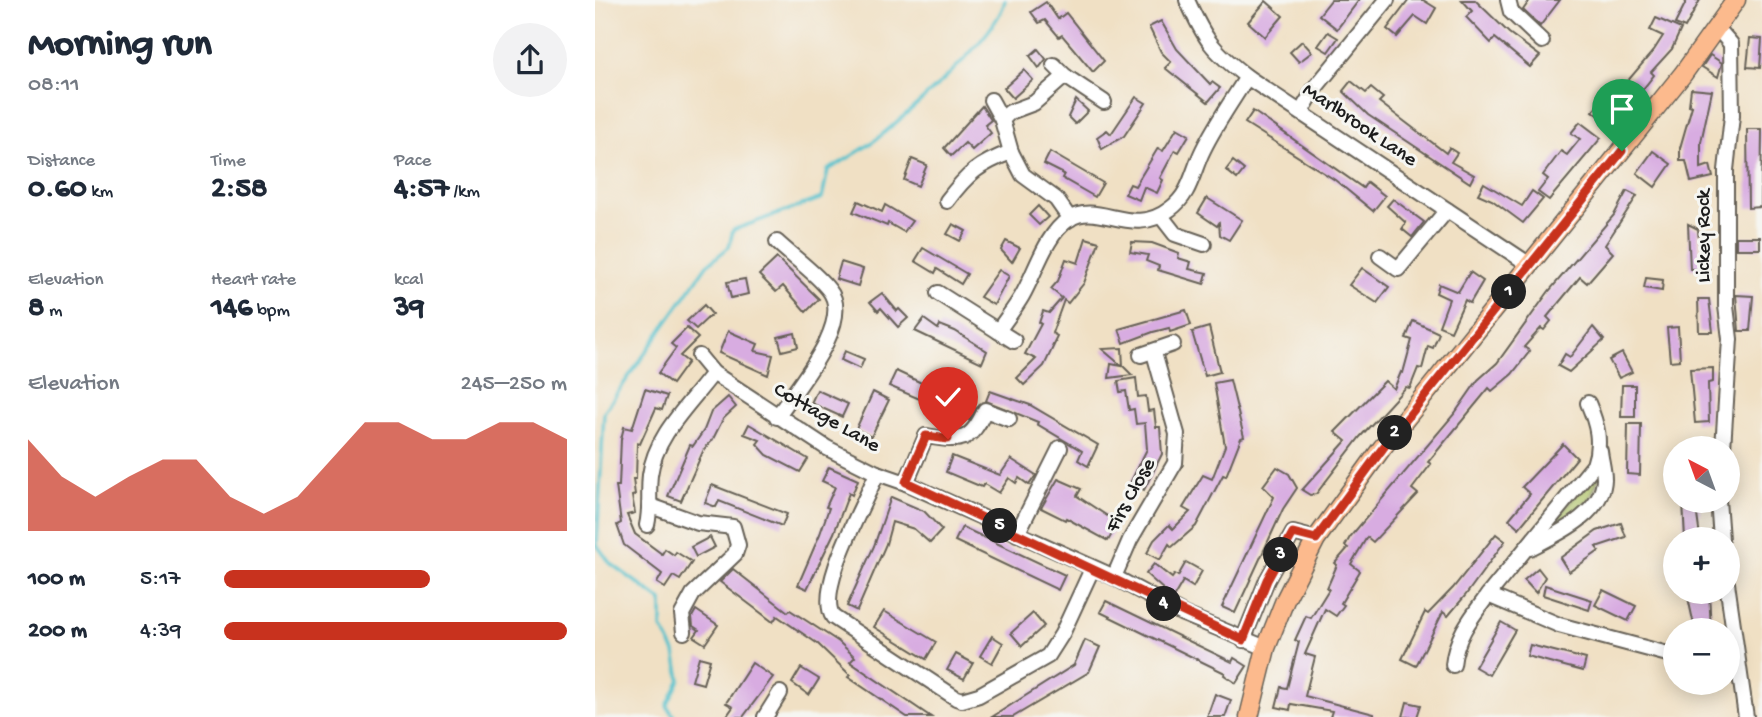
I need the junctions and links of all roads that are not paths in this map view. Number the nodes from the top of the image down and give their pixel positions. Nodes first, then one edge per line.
1 (1187, 0) edge
2 (1387, 0) edge
3 (1508, 0) edge
4 (1735, 0) edge
5 (1718, 29) junction
6 (1542, 41) dead end
7 (1053, 65) dead end
8 (1065, 76) junction
9 (1247, 77) junction
10 (991, 100) dead end
11 (1104, 102) dead end
12 (1301, 113) junction
13 (1002, 120) junction
14 (1011, 152) junction
15 (947, 201) dead end
16 (1447, 210) junction
17 (1161, 216) junction
18 (1069, 219) junction
19 (777, 242) dead end
20 (1204, 244) dead end
21 (1380, 256) dead end
22 (1530, 265) junction
23 (944, 302) dead end
24 (998, 331) junction
25 (1014, 341) dead end
26 (1173, 344) dead end
27 (699, 356) dead end
28 (713, 373) junction
29 (1588, 403) dead end
30 (777, 417) junction
31 (1009, 419) dead end
32 (1724, 436) edge
33 (1060, 448) dead end
34 (1599, 450) junction
35 (877, 473) junction
36 (906, 482) junction
37 (652, 506) junction
38 (647, 525) dead end
39 (1017, 534) junction
40 (1316, 539) junction
41 (1520, 554) junction
42 (1092, 569) junction
43 (1114, 577) junction
44 (1488, 595) junction
45 (684, 632) dead end
46 (1243, 640) junction
47 (1266, 648) junction
48 (1663, 653) edge
49 (1453, 665) dead end
50 (781, 693) dead end
51 (1739, 695) edge
52 (765, 717) edge
53 (1249, 717) edge
54 (1746, 717) edge

1 - 9 street, Marlbrook Lane
2 - 12 street
3 - 6 street
4 - 5 main road
5 - 22 main road
5 - 32 street, Lickey Rock
7 - 8 street
8 - 11 street
8 - 13 street
9 - 12 street, Marlbrook Lane
9 - 17 street
10 - 13 street
12 - 16 street, Marlbrook Lane
13 - 14 street
14 - 15 street
14 - 18 street
16 - 21 street
16 - 22 street, Marlbrook Lane
17 - 18 street
17 - 20 street
18 - 24 street
19 - 30 street
22 - 40 main road
23 - 24 street
24 - 25 street
26 - 43 street, Firs Close
27 - 28 street, Cottage Lane
28 - 30 street, Cottage Lane
28 - 37 street
29 - 34 street
30 - 35 street, Cottage Lane
31 - 36 street
33 - 39 street
34 - 41 street
34 - 41 street
35 - 36 street, Cottage Lane
35 - 42 street
36 - 39 street, Cottage Lane
37 - 38 street
37 - 45 street
39 - 42 street, Cottage Lane
40 - 46 street
40 - 47 main road
41 - 44 street
42 - 43 street, Cottage Lane
43 - 46 street, Cottage Lane
44 - 48 street
44 - 49 street
46 - 47 street, Cottage Lane
47 - 53 main road
50 - 52 street
51 - 54 street

